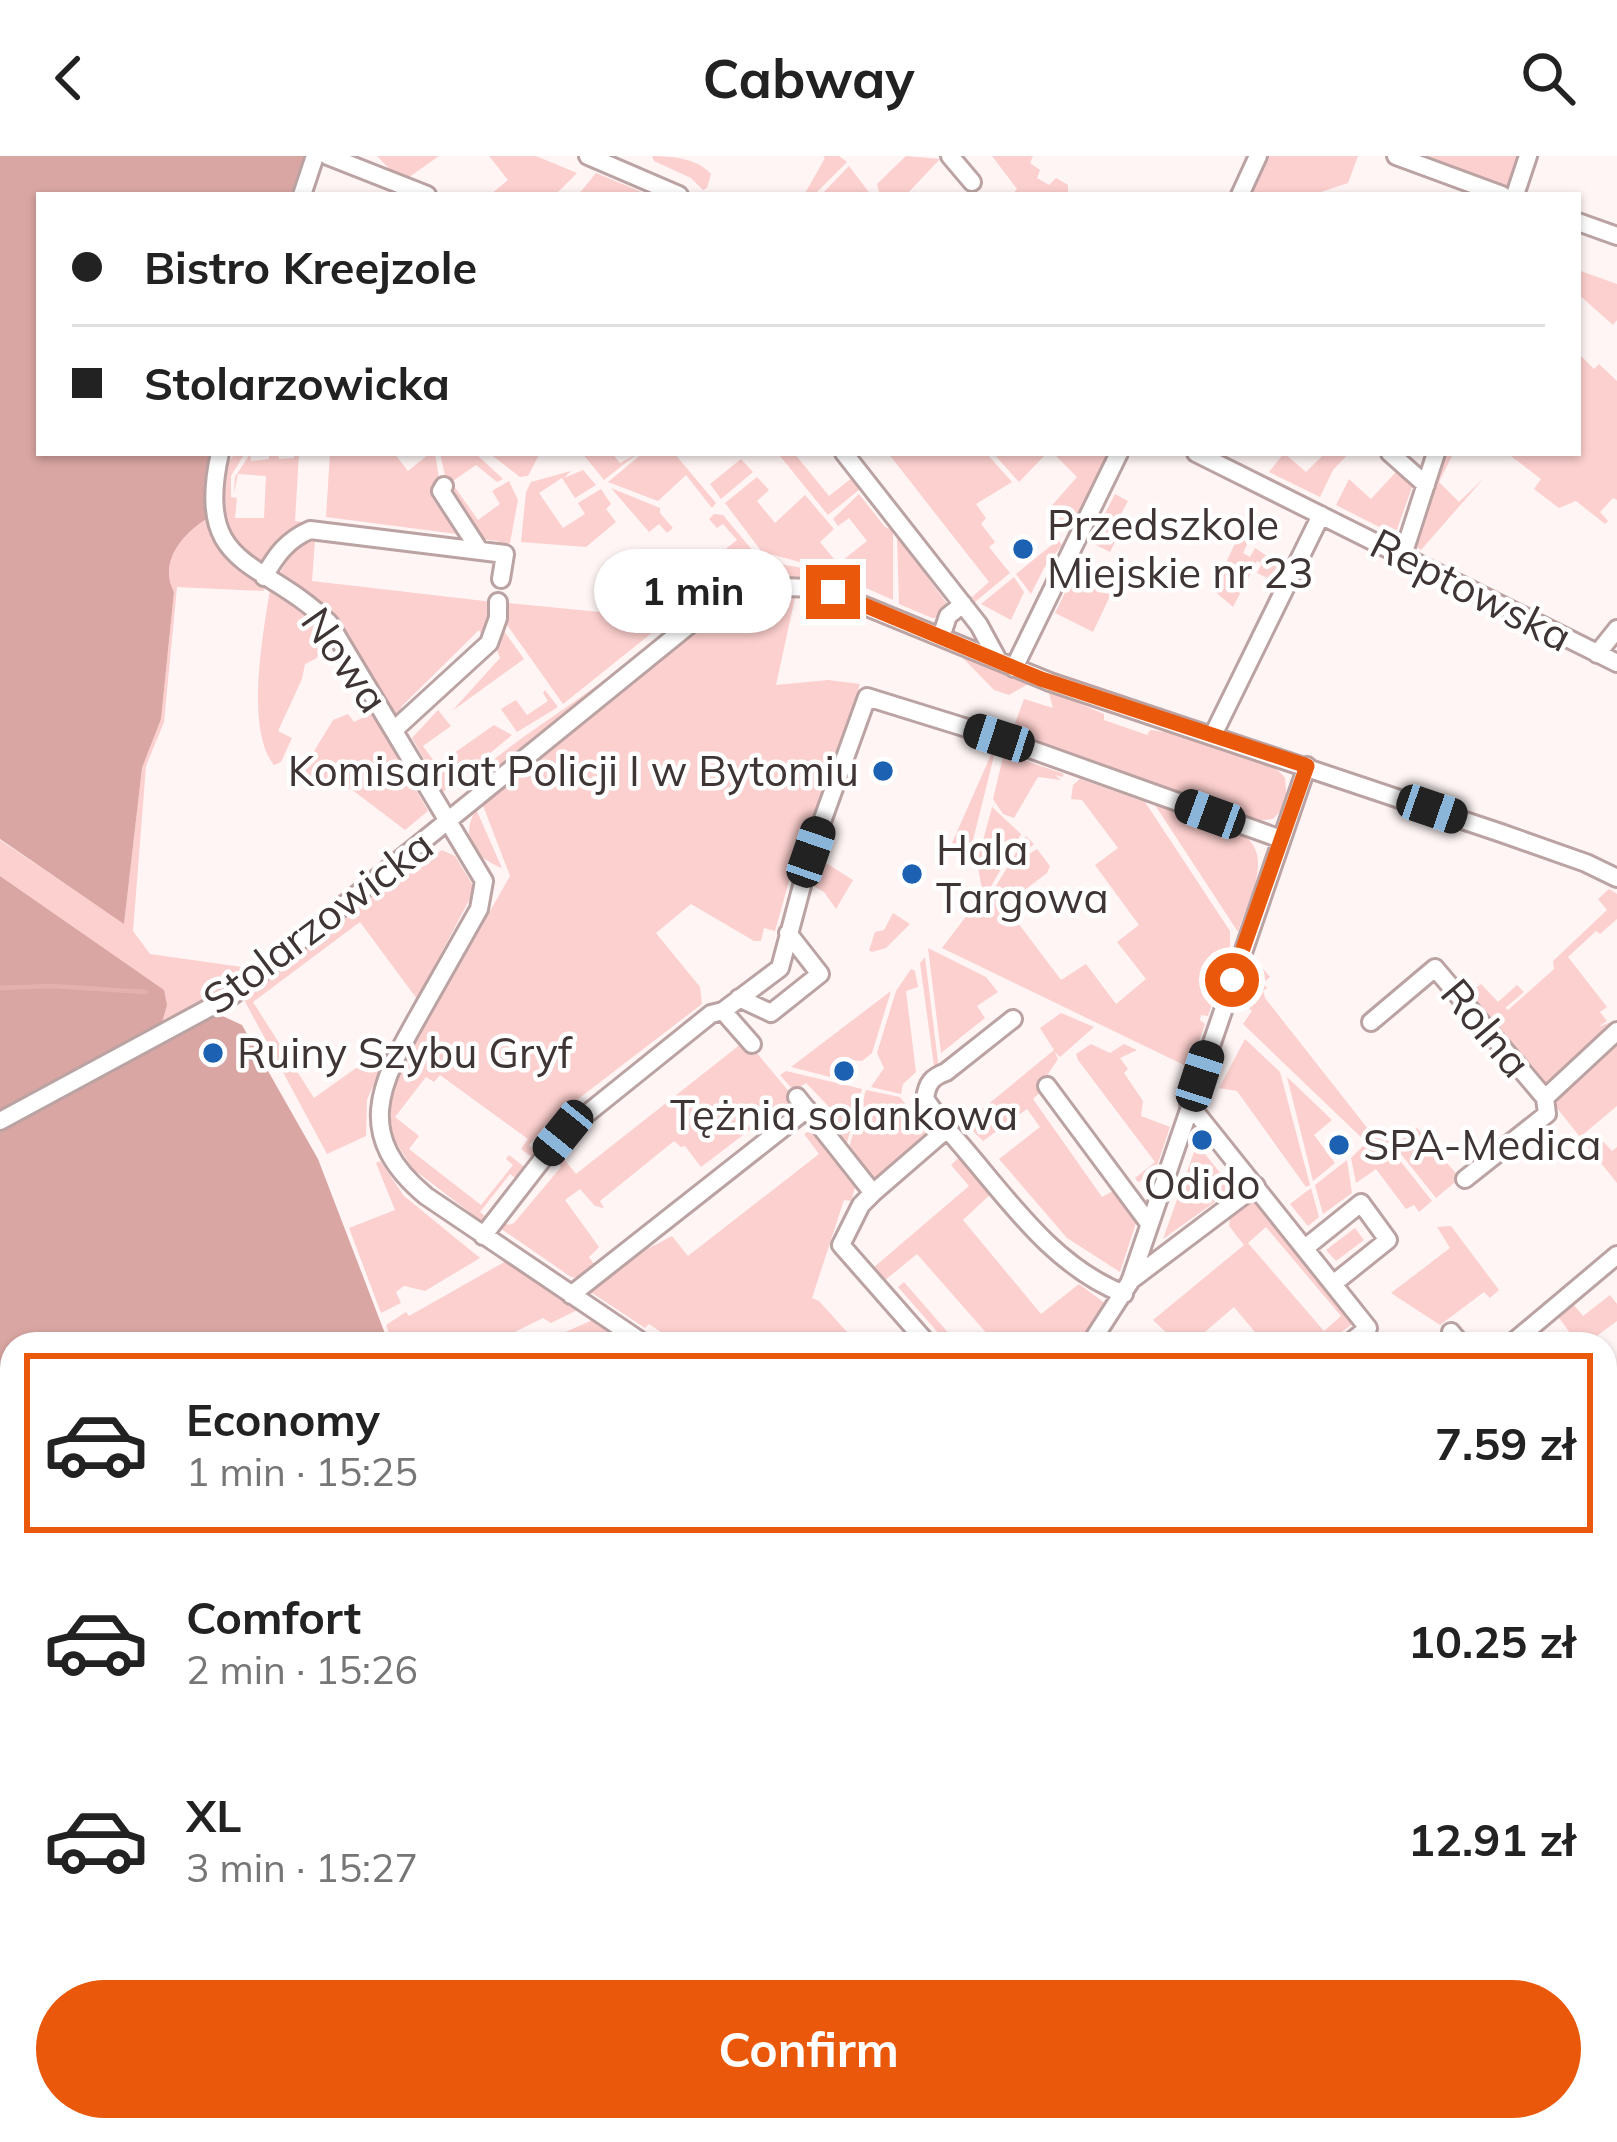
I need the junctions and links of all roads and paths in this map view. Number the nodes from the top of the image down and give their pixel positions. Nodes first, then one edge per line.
1 (315, 156) edge
2 (328, 156) edge
3 (588, 156) edge
4 (950, 156) edge
5 (1258, 156) edge
6 (1396, 156) edge
7 (1528, 156) edge
8 (972, 182) dead end
9 (657, 190) edge
10 (303, 192) edge
11 (419, 192) edge
12 (1241, 192) edge
13 (1494, 192) edge
14 (1516, 192) edge
15 (1581, 223) edge
16 (1617, 236) edge
17 (219, 456) edge
18 (846, 456) edge
19 (1117, 456) edge
20 (1202, 456) edge
21 (1393, 456) edge
22 (1435, 456) edge
23 (1426, 485) junction
24 (444, 486) dead end
25 (1321, 515) junction
26 (480, 551) junction
27 (1403, 555) junction
28 (264, 577) junction
29 (501, 579) dead end
30 (498, 602) dead end
31 (963, 604) junction
32 (1617, 629) edge
33 (941, 637) junction
34 (1598, 654) junction
35 (1617, 663) edge
36 (1006, 664) junction
37 (394, 730) junction
38 (1213, 735) junction
39 (1307, 766) junction
40 (450, 821) junction
41 (1281, 839) junction
42 (1617, 878) edge
43 (788, 933) junction
44 (740, 998) junction
45 (723, 1011) junction
46 (1013, 1019) dead end
47 (1371, 1022) dead end
48 (1617, 1031) edge
49 (752, 1044) dead end
50 (1047, 1085) dead end
51 (1545, 1098) junction
52 (1190, 1104) junction
53 (0, 1121) edge
54 (947, 1130) junction
55 (1465, 1179) dead end
56 (1256, 1186) junction
57 (873, 1192) junction
58 (1148, 1222) junction
59 (483, 1236) junction
60 (1305, 1248) junction
61 (1612, 1260) edge
62 (1333, 1284) junction
63 (1127, 1288) junction
64 (571, 1294) junction
65 (1368, 1328) junction
66 (627, 1332) edge
67 (917, 1332) edge
68 (1098, 1332) edge
69 (1363, 1332) edge
70 (1371, 1332) edge
71 (1525, 1332) edge

1 - 10 street
2 - 11 street
3 - 9 street
4 - 8 street
5 - 12 street
6 - 13 street
7 - 14 street
15 - 16 street
17 - 28 street, Nowa
18 - 31 street
19 - 36 street
20 - 25 street, Reptowska
21 - 23 street
22 - 23 street
23 - 27 street
24 - 26 street
25 - 27 street, Reptowska
25 - 38 street
26 - 28 street
26 - 29 street
27 - 34 street, Reptowska
28 - 37 street, Nowa
30 - 37 street
31 - 33 street
31 - 36 street
32 - 34 street
33 - 36 street, Stolarzowicka
33 - 40 street, Stolarzowicka
34 - 35 street, Reptowska
36 - 38 street, Stolarzowicka
37 - 40 street, Nowa
38 - 39 street, Stolarzowicka
39 - 41 street
39 - 42 street, Stolarzowicka
40 - 53 street, Stolarzowicka
40 - 59 street, Nowa
41 - 43 street
41 - 52 street
43 - 44 street
43 - 44 street
44 - 45 street
45 - 49 street
45 - 59 street
46 - 54 street
47 - 51 street, Rolna
48 - 51 street
50 - 58 street
51 - 55 street
52 - 56 street
52 - 58 street
54 - 57 street
54 - 63 street
56 - 60 street
56 - 63 street
57 - 64 street
57 - 67 street
58 - 63 street
59 - 64 street
60 - 62 street
60 - 62 street
61 - 71 street
62 - 65 street
63 - 68 street
64 - 66 street
65 - 69 street
65 - 70 street

